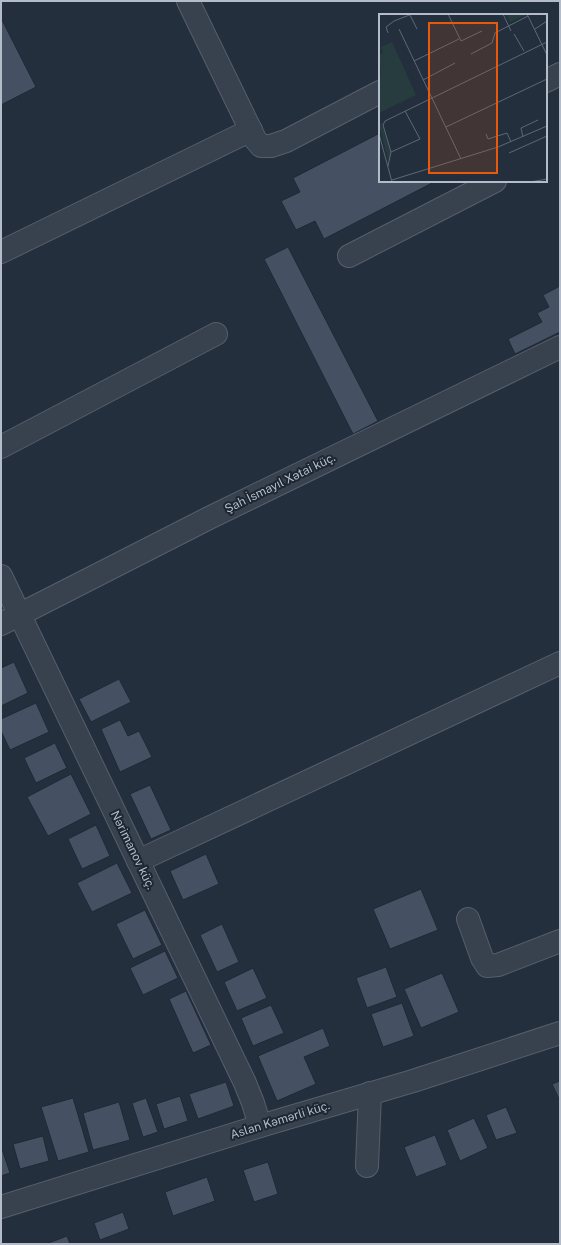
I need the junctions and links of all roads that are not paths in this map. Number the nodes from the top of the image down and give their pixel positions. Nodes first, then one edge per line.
1 (188, 1) edge
2 (560, 74) edge
3 (547, 80) edge
4 (379, 93) edge
5 (251, 130) junction
6 (493, 182) edge
7 (1, 252) edge
8 (349, 256) dead end
9 (216, 334) dead end
10 (560, 347) edge
11 (1, 446) edge
12 (1, 576) edge
13 (10, 619) edge
14 (560, 663) edge
15 (138, 861) junction
16 (468, 918) dead end
17 (560, 941) edge
18 (560, 1033) edge
19 (370, 1093) junction
20 (260, 1126) junction
21 (367, 1166) dead end
22 (1, 1207) edge

1 - 5 street
2 - 3 street
4 - 5 street
5 - 7 street
6 - 8 street
9 - 11 street
10 - 13 street, Şah İsmayıl Xətai küç.
12 - 13 street, Nərimanov küç.
13 - 15 street, Nərimanov küç.
14 - 15 street
15 - 20 street, Nərimanov küç.
16 - 17 street
18 - 19 street, Aslan Kəmərli küç.
19 - 20 street, Aslan Kəmərli küç.
19 - 21 street
20 - 22 street, Aslan Kəmərli küç.

